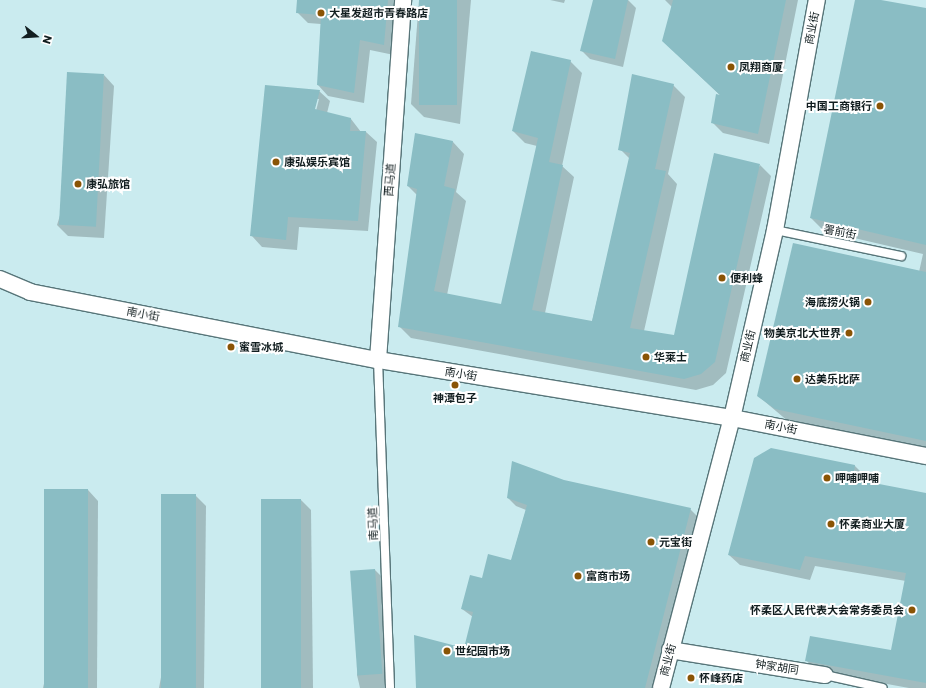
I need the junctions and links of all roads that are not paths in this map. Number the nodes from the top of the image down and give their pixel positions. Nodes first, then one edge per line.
1 (403, 0) edge
2 (817, 0) edge
3 (774, 230) junction
4 (901, 256) dead end
5 (0, 279) edge
6 (378, 360) junction
7 (732, 418) junction
8 (926, 456) edge
9 (670, 650) junction
10 (825, 675) joint
11 (390, 688) edge
12 (661, 688) edge
13 (883, 688) edge

1 - 6 street, 西马道
2 - 3 street, 商业街
3 - 4 lane, 署前街
3 - 7 street, 商业街
5 - 6 street, 南小街
6 - 7 street, 南小街
6 - 11 lane, 南马道
7 - 8 street, 南小街
7 - 9 street, 商业街
9 - 10 street, 钟家胡同
9 - 12 street, 商业街
10 - 13 lane, 钟家胡同

